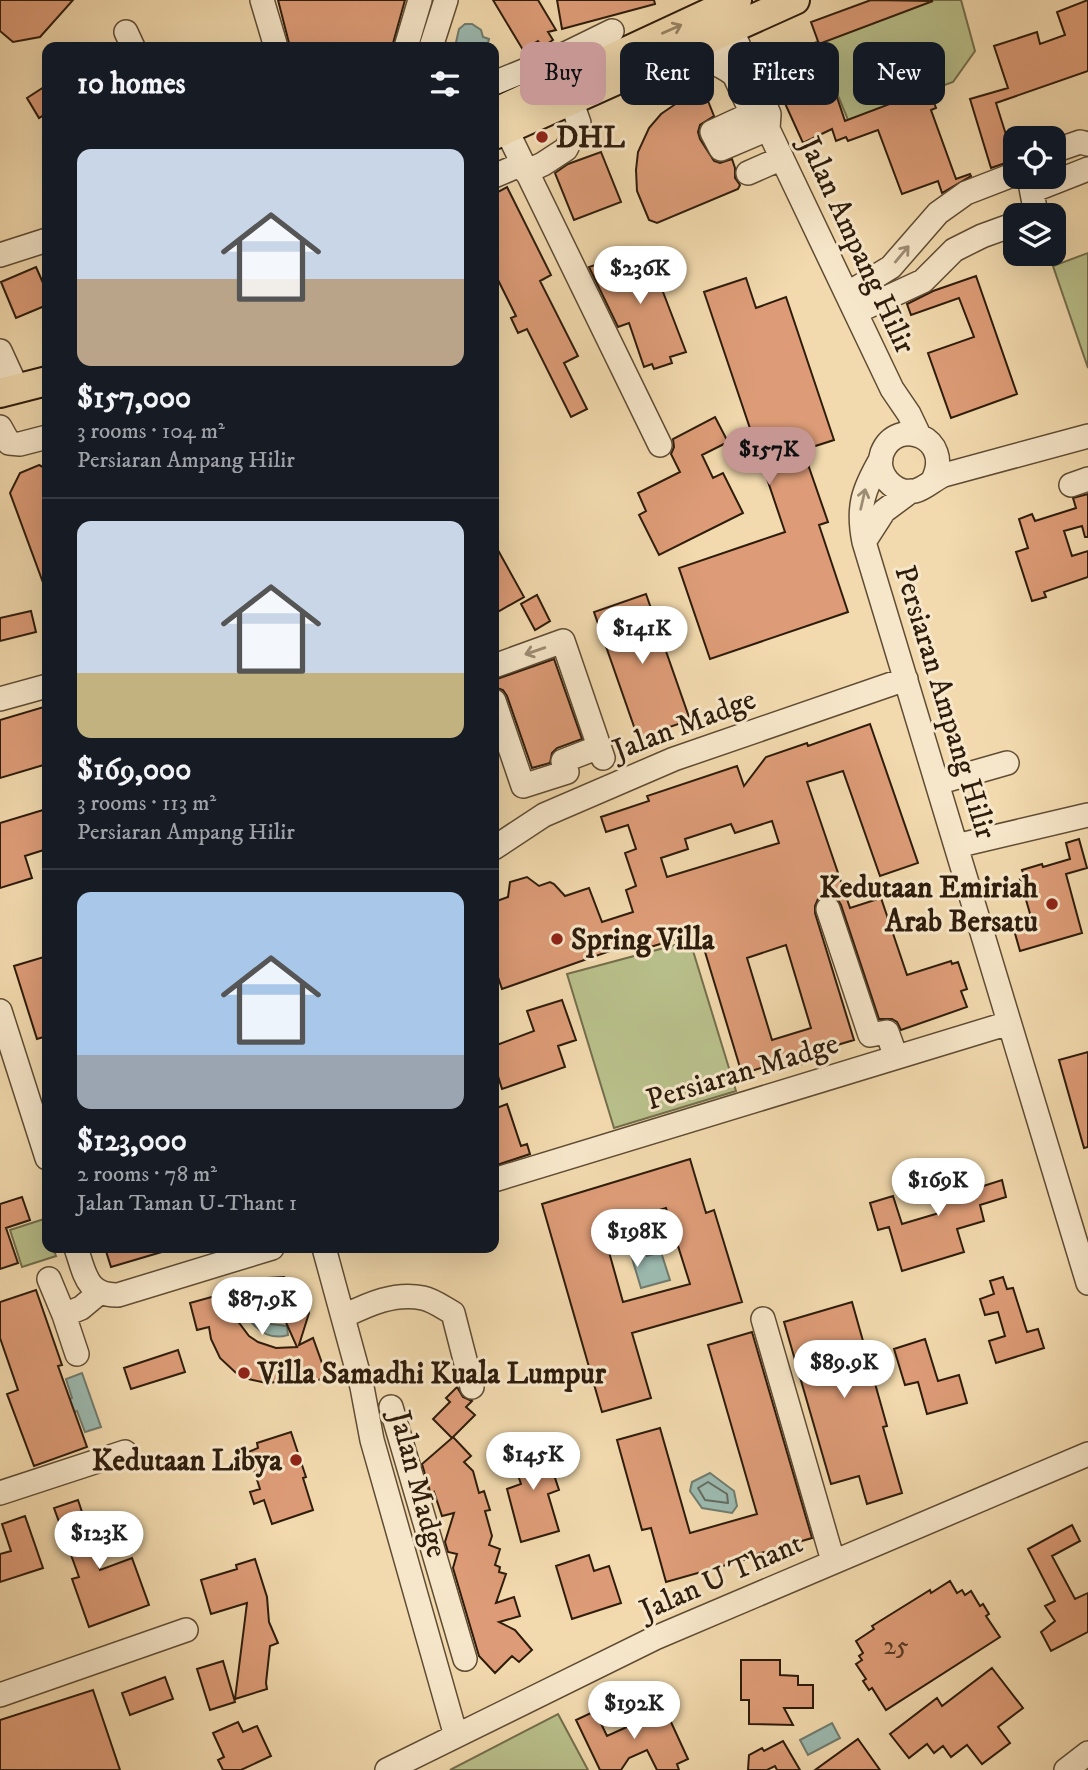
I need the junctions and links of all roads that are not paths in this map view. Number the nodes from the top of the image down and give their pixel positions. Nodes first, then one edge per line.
1 (262, 0) edge
2 (419, 0) edge
3 (446, 0) edge
4 (795, 0) edge
5 (725, 12) edge
6 (768, 12) junction
7 (612, 31) dead end
8 (275, 42) edge
9 (407, 42) edge
10 (433, 42) edge
11 (602, 42) edge
12 (686, 42) edge
13 (733, 42) edge
14 (753, 42) edge
15 (606, 62) edge
16 (520, 81) edge
17 (499, 83) edge
18 (528, 105) edge
19 (575, 105) edge
20 (757, 105) edge
21 (499, 125) edge
22 (499, 128) edge
23 (1088, 144) edge
24 (1066, 147) edge
25 (782, 158) junction
26 (524, 168) junction
27 (1088, 169) edge
28 (748, 173) dead end
29 (499, 175) edge
30 (1066, 175) edge
31 (1003, 178) edge
32 (1003, 228) edge
33 (42, 242) edge
34 (0, 255) edge
35 (852, 303) junction
36 (0, 351) edge
37 (42, 382) edge
38 (892, 388) junction
39 (8, 391) edge
40 (42, 401) edge
41 (0, 411) edge
42 (0, 427) edge
43 (919, 435) junction
44 (1088, 436) edge
45 (42, 438) edge
46 (894, 438) junction
47 (660, 445) dead end
48 (881, 459) junction
49 (936, 471) junction
50 (911, 491) junction
51 (864, 542) junction
52 (499, 664) edge
53 (906, 680) junction
54 (42, 687) edge
55 (0, 699) edge
56 (499, 716) edge
57 (601, 753) junction
58 (1007, 762) dead end
59 (567, 772) junction
60 (937, 783) junction
61 (613, 785) junction
62 (578, 801) junction
63 (1088, 815) edge
64 (499, 845) edge
65 (956, 846) junction
66 (828, 909) dead end
67 (0, 1011) edge
68 (1009, 1023) junction
69 (895, 1057) junction
70 (8, 1065) edge
71 (42, 1146) edge
72 (499, 1178) edge
73 (78, 1253) edge
74 (256, 1253) edge
75 (325, 1253) edge
76 (49, 1279) dead end
77 (1088, 1283) edge
78 (99, 1293) junction
79 (64, 1315) junction
80 (344, 1316) junction
81 (764, 1319) dead end
82 (77, 1354) dead end
83 (472, 1387) dead end
84 (391, 1407) dead end
85 (125, 1451) dead end
86 (1088, 1454) edge
87 (0, 1493) edge
88 (833, 1561) junction
89 (444, 1592) junction
90 (418, 1602) junction
91 (187, 1630) dead end
92 (466, 1659) dead end
93 (0, 1695) edge
94 (456, 1736) junction
95 (1088, 1752) edge
96 (387, 1770) edge
97 (1066, 1770) edge

1 - 8 street
2 - 9 street
3 - 10 street
4 - 6 main road
5 - 6 main road
5 - 12 main road
5 - 13 street, Jalan Ampang Hilir
15 -> 5 main road
6 - 14 street
7 - 11 street
16 - 17 street
18 - 21 main road
19 - 26 street
20 - 25 street, Jalan Ampang Hilir
22 - 26 street
23 - 24 street
25 - 28 street
25 - 35 street, Jalan Ampang Hilir
26 - 29 street
26 - 47 street
27 - 30 street
35 -> 31 street
32 - 35 street
33 - 34 street
35 - 38 street, Jalan Ampang Hilir
36 - 39 street
37 - 39 main road
38 - 43 street, Jalan Ampang Hilir
38 - 46 street, Jalan Ampang Hilir
40 - 41 main road
42 - 45 street
43 - 46 street
43 - 49 street
44 - 49 street
46 - 48 street
48 - 50 street
51 -> 48 street, Persiaran Ampang Hilir
49 - 50 street
50 - 51 street, Persiaran Ampang Hilir
51 - 53 street, Persiaran Ampang Hilir
57 -> 52 street
53 - 60 street, Persiaran Ampang Hilir
53 - 61 street, Jalan Madge
54 - 55 street
56 - 59 street
57 - 59 street
57 - 61 street
58 - 60 street
59 - 62 street
60 - 65 street, Persiaran Ampang Hilir
61 - 62 street, Jalan Madge
62 - 64 street, Jalan Madge
63 - 65 street
65 - 68 street, Persiaran Ampang Hilir
66 - 69 street
67 - 70 street
68 - 69 street, Persiaran Madge
68 - 77 street, Persiaran Ampang Hilir
69 - 72 street, Persiaran Madge
70 - 71 street
73 - 78 street
74 - 78 street
75 - 80 street, Jalan Madge
76 - 79 street
78 - 79 street
79 - 82 street
80 - 83 street
80 - 90 street, Jalan Madge
81 - 88 street
84 - 89 street
85 - 87 street
86 - 88 street, Jalan U Thant
88 - 94 street, Jalan U Thant
89 - 90 street
89 - 92 street
90 - 94 street, Jalan Madge
91 - 93 street
94 - 96 street, Jalan U Thant
95 - 97 street

